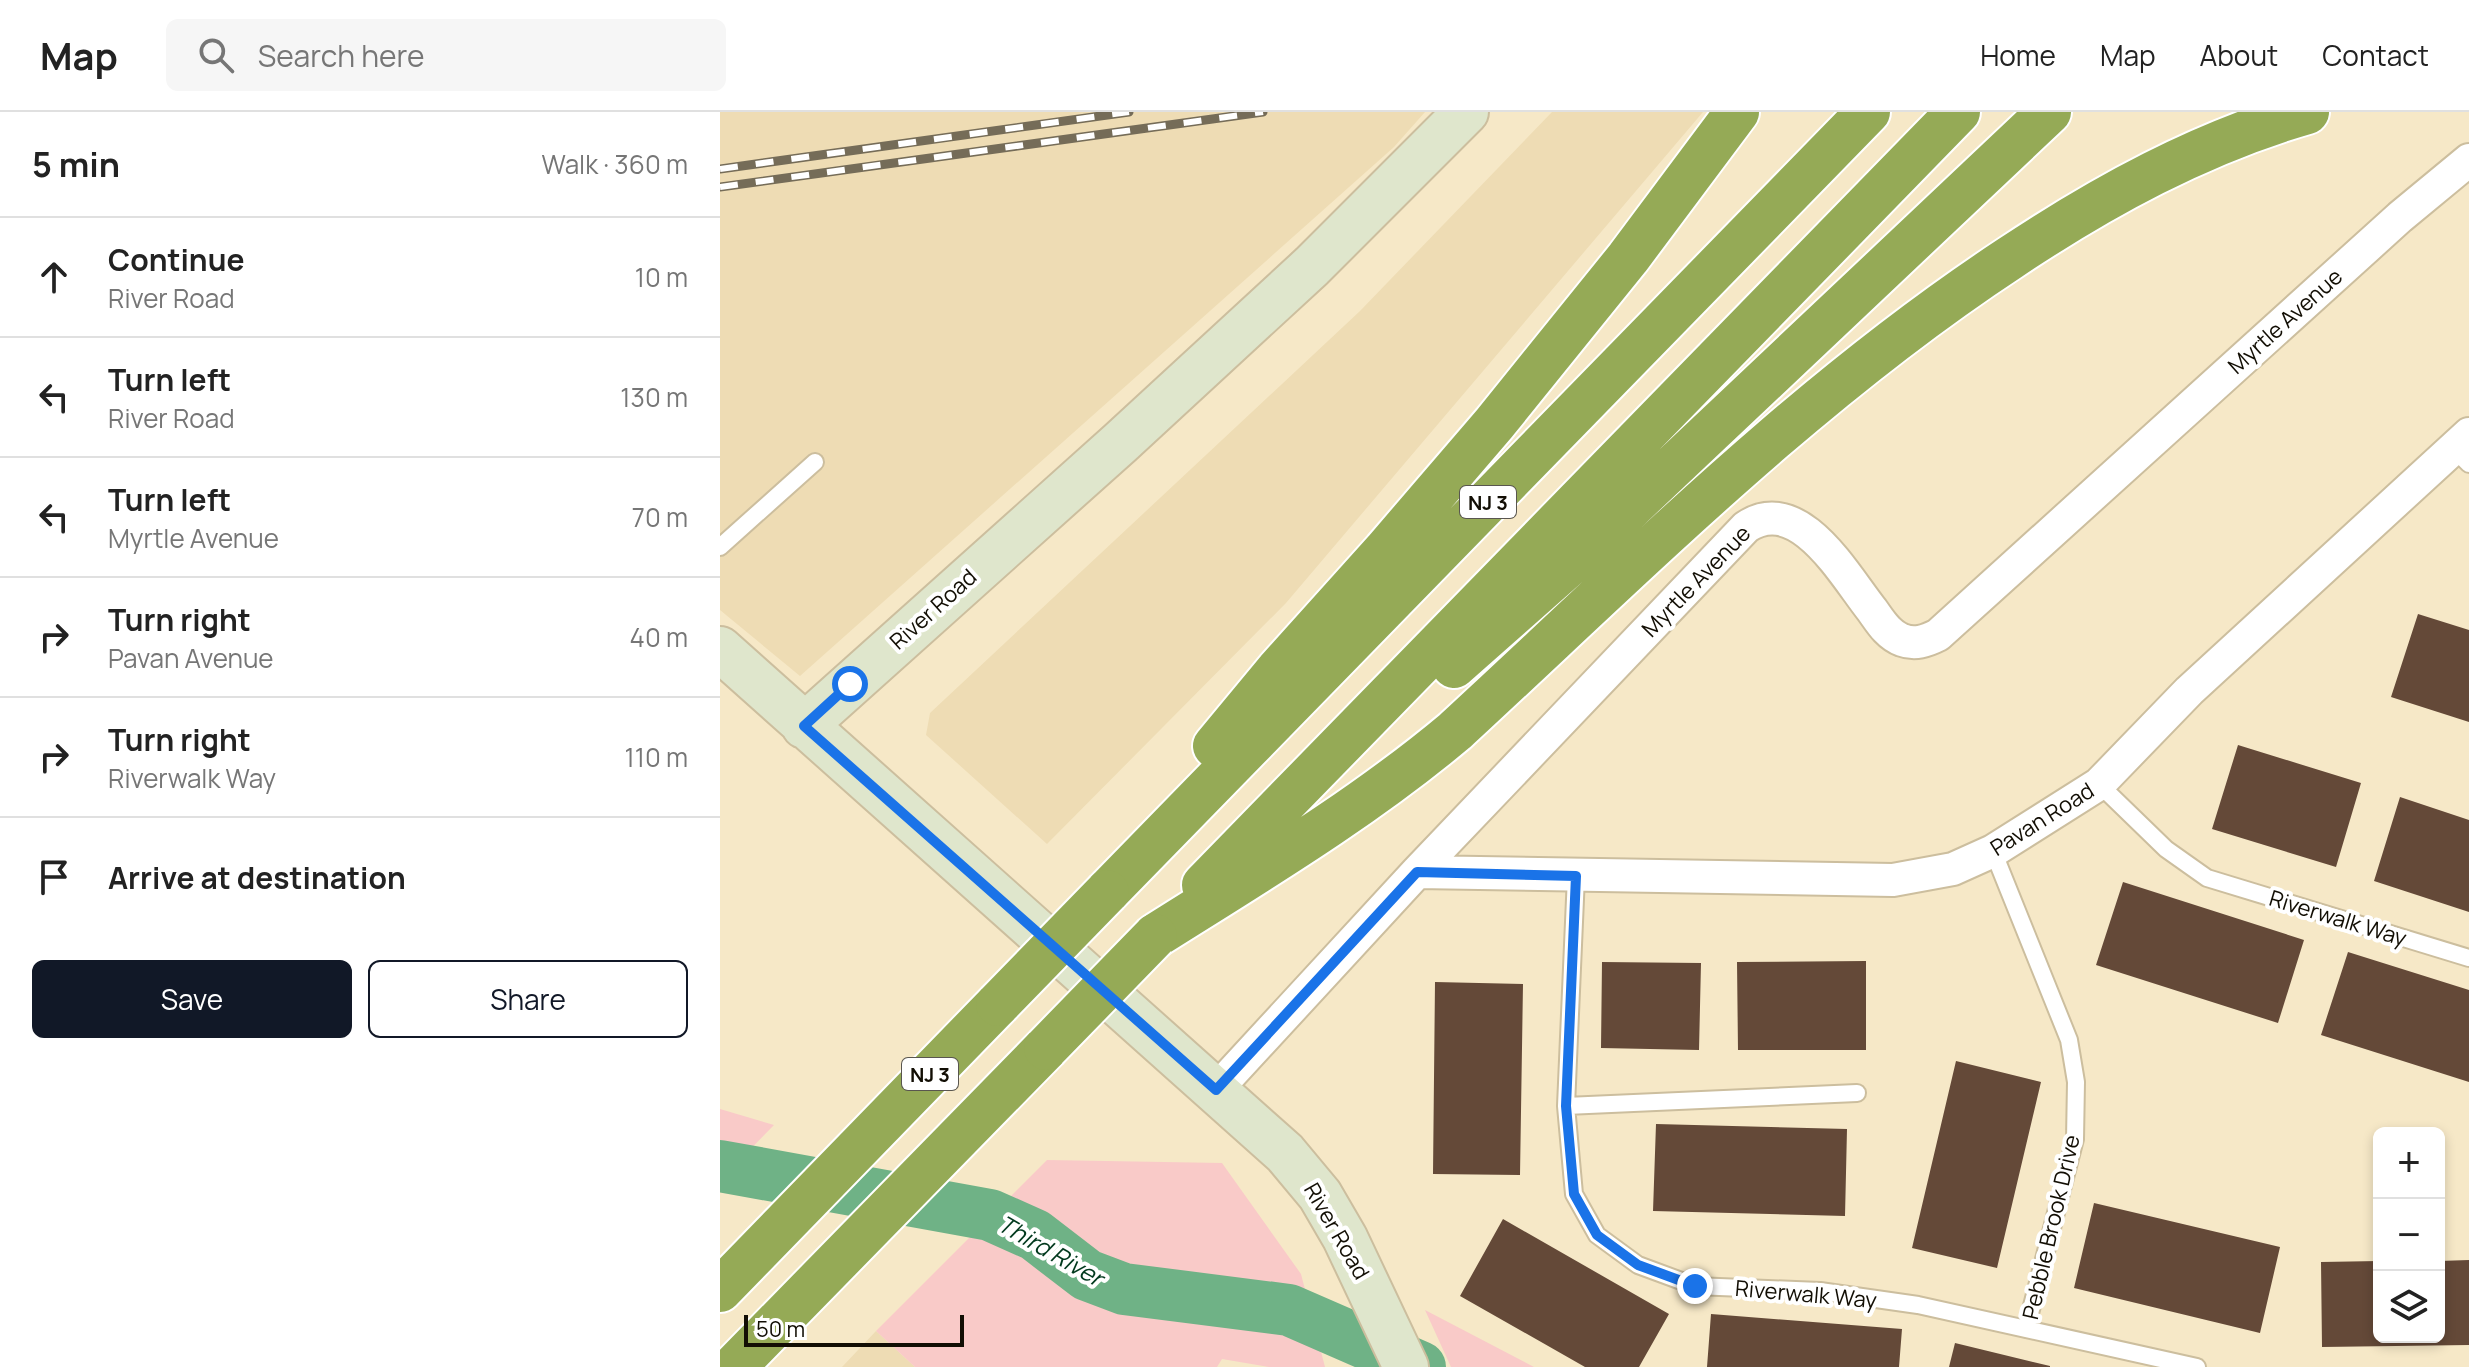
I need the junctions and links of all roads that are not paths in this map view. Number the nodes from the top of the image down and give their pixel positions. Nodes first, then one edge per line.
1 (1466, 112) edge
2 (1737, 112) edge
3 (1868, 112) edge
4 (1958, 112) edge
5 (2049, 112) edge
6 (2307, 112) edge
7 (2469, 160) edge
8 (2464, 449) edge
9 (815, 462) dead end
10 (720, 547) edge
11 (720, 649) edge
12 (804, 726) junction
13 (2099, 784) junction
14 (1258, 829) junction
15 (1993, 851) junction
16 (1417, 872) junction
17 (1576, 876) junction
18 (1107, 892) junction
19 (1155, 936) junction
20 (2469, 958) edge
21 (1216, 1090) junction
22 (1857, 1093) dead end
23 (1566, 1106) junction
24 (720, 1290) edge
25 (2026, 1329) junction
26 (734, 1367) edge
27 (1406, 1367) edge
28 (2197, 1367) edge

1 - 12 street, River Road
2 - 18 highway
3 - 18 highway, NJ 3
4 - 14 highway
5 - 14 highway
6 - 19 highway
7 - 16 street, Myrtle Avenue
8 - 13 street, Pavan Road
9 - 10 lane
11 - 12 street
12 - 21 street, River Road
13 - 15 street, Pavan Road
13 - 20 lane, Riverwalk Way
14 - 19 highway
15 - 17 street, Pavan Road
15 - 25 lane, Pebble Brook Drive
16 - 17 street, Pavan Road
16 - 21 street, Myrtle Avenue
17 - 23 lane, Riverwalk Way
18 - 24 highway, NJ 3, bridge
19 - 26 highway, bridge
21 - 27 street, River Road
22 - 23 lane
23 - 25 lane, Riverwalk Way
25 - 28 lane, Riverwalk Way

